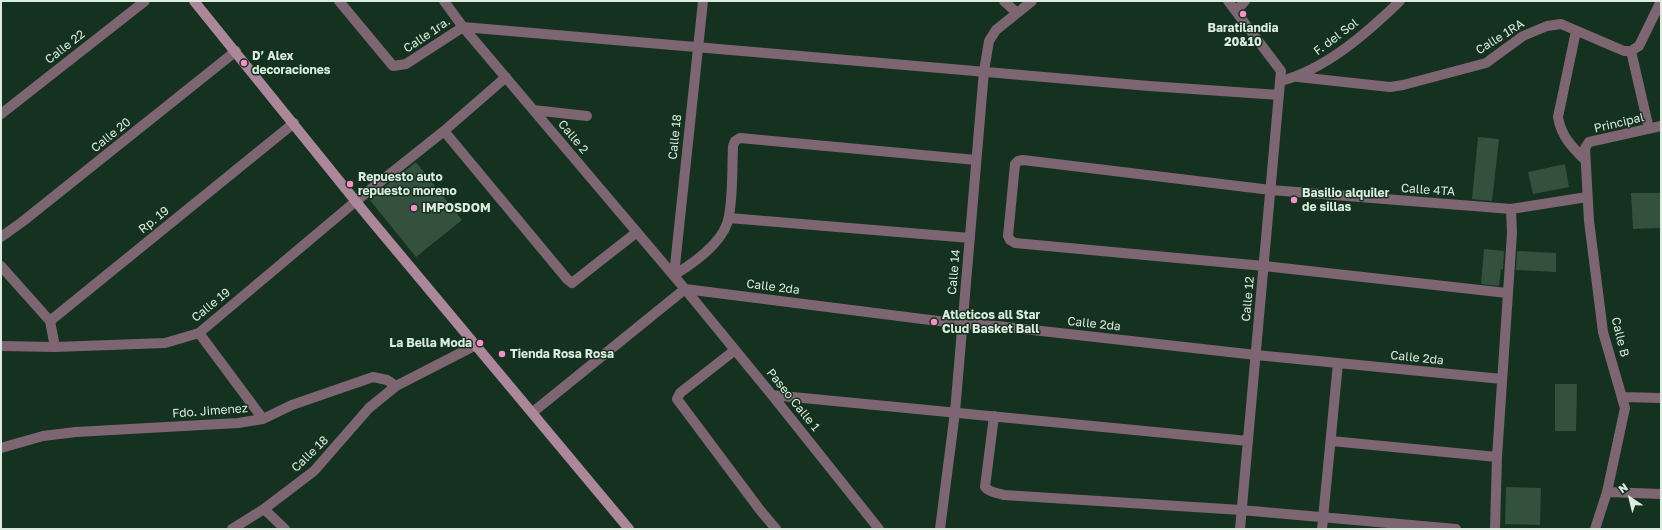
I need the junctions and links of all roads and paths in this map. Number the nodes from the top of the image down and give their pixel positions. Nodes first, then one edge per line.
1 (145, 1) edge
2 (196, 1) edge
3 (339, 1) edge
4 (444, 1) edge
5 (703, 1) edge
6 (1004, 1) edge
7 (1032, 1) edge
8 (1228, 1) edge
9 (1246, 1) edge
10 (1400, 1) edge
11 (1661, 2) edge
12 (1236, 11) junction
13 (1017, 13) junction
14 (463, 26) junction
15 (1576, 31) junction
16 (698, 47) junction
17 (236, 51) junction
18 (1631, 51) junction
19 (984, 71) junction
20 (1281, 76) junction
21 (506, 77) junction
22 (1298, 77) junction
23 (1279, 95) junction
24 (533, 110) junction
25 (1, 114) edge
26 (587, 116) dead end
27 (294, 123) junction
28 (1661, 126) edge
29 (1649, 129) junction
30 (444, 131) junction
31 (1584, 148) joint
32 (976, 160) junction
33 (1585, 160) junction
34 (1271, 190) junction
35 (1587, 197) junction
36 (356, 201) junction
37 (1511, 209) junction
38 (729, 218) junction
39 (637, 232) junction
40 (1, 237) edge
41 (970, 238) junction
42 (1, 266) edge
43 (1264, 266) junction
44 (674, 275) junction
45 (685, 288) junction
46 (1507, 293) junction
47 (50, 321) junction
48 (962, 324) junction
49 (200, 333) junction
50 (476, 345) junction
51 (1, 346) edge
52 (55, 347) junction
53 (735, 350) junction
54 (1256, 355) junction
55 (1338, 363) junction
56 (1502, 379) junction
57 (396, 386) junction
58 (772, 395) junction
59 (1623, 397) junction
60 (1661, 398) edge
61 (533, 412) junction
62 (955, 412) junction
63 (994, 416) junction
64 (263, 419) junction
65 (1331, 440) junction
66 (1248, 441) junction
67 (1, 448) edge
68 (1497, 457) junction
69 (1607, 492) junction
70 (1661, 494) edge
71 (264, 509) junction
72 (1242, 510) junction
73 (1323, 517) junction
74 (1404, 527) edge
75 (232, 529) edge
76 (285, 529) edge
77 (629, 529) edge
78 (776, 529) edge
79 (878, 529) edge
80 (940, 529) edge
81 (1240, 529) edge
82 (1322, 529) edge
83 (1456, 529) edge
84 (1495, 529) edge
85 (1595, 529) edge

1 - 25 street, Calle 22
2 - 17 main road
3 - 14 street, Calle 1ra.
4 - 14 street, Calle 2
5 - 16 street, Calle 18
6 - 13 street
7 - 13 street
8 - 12 street
9 - 12 street
10 - 22 street, F. del Sol
11 - 18 street
12 - 20 street
13 - 19 street, Calle 14
14 - 16 street
14 - 21 street, Calle 2
15 - 18 street, Calle 1RA
15 - 22 street, Calle 1RA
15 - 33 street
16 - 19 street
16 - 44 street, Calle 18
17 - 27 main road
17 - 40 street, Calle 20
18 - 29 street
19 - 23 street
19 - 32 street, Calle 14
20 - 22 street, F. del Sol
20 - 23 street, Calle 12
21 - 24 street, Calle 2
21 - 30 street, Calle 19
23 - 34 street, Calle 12
24 - 26 street
24 - 39 street, Calle 2
27 - 36 main road
27 - 47 street, Rp. 19
28 - 29 street, Principal
29 - 31 street, Principal
30 - 36 street, Calle 19
30 - 39 street
31 - 33 street, Calle B
32 - 38 street
32 - 41 street, Calle 14
33 - 35 street, Calle B
34 - 37 street, Calle 4TA
34 - 43 street, Calle 12
34 - 43 street, Calle 4TA
35 - 37 street, Calle 4TA
35 - 59 street, Calle B
36 - 49 street, Calle 19
36 - 50 main road
37 - 46 street
38 - 41 street
38 - 44 street
39 - 44 street, Calle 2
41 - 48 street, Calle 14
42 - 47 street
43 - 46 street
43 - 54 street, Calle 12
44 - 45 street, Calle 2
45 - 48 street, Calle 2da
45 - 53 street, Paseo Calle 1
45 - 61 street
46 - 56 street
47 - 52 street
48 - 54 street, Calle 2da
48 - 62 street, Calle 14
49 - 52 street, Calle 19
49 - 64 street
50 - 57 street
50 - 61 main road
51 - 52 street, Calle 19
53 - 58 street, Paseo Calle 1
53 - 78 street
54 - 55 street, Calle 2da
54 - 66 street, Calle 12
55 - 56 street, Calle 2da
55 - 65 street
56 - 68 street
57 - 64 street, Fdo. Jimenez
57 - 71 street, Calle 18
58 - 62 street
58 - 79 street, Paseo Calle 1
59 - 60 street
59 - 69 street, Calle B
61 - 77 main road
62 - 63 street
62 - 80 street, Calle 14
63 - 66 street
63 - 72 street
64 - 67 street, Fdo. Jimenez
65 - 68 street
65 - 73 street
66 - 72 street, Calle 12
68 - 84 street
69 - 70 street
69 - 85 street, Calle B
71 - 75 street, Calle 18
71 - 76 street
72 - 73 street
72 - 81 street, Calle 12
73 - 74 street
73 - 82 street
74 - 83 street

